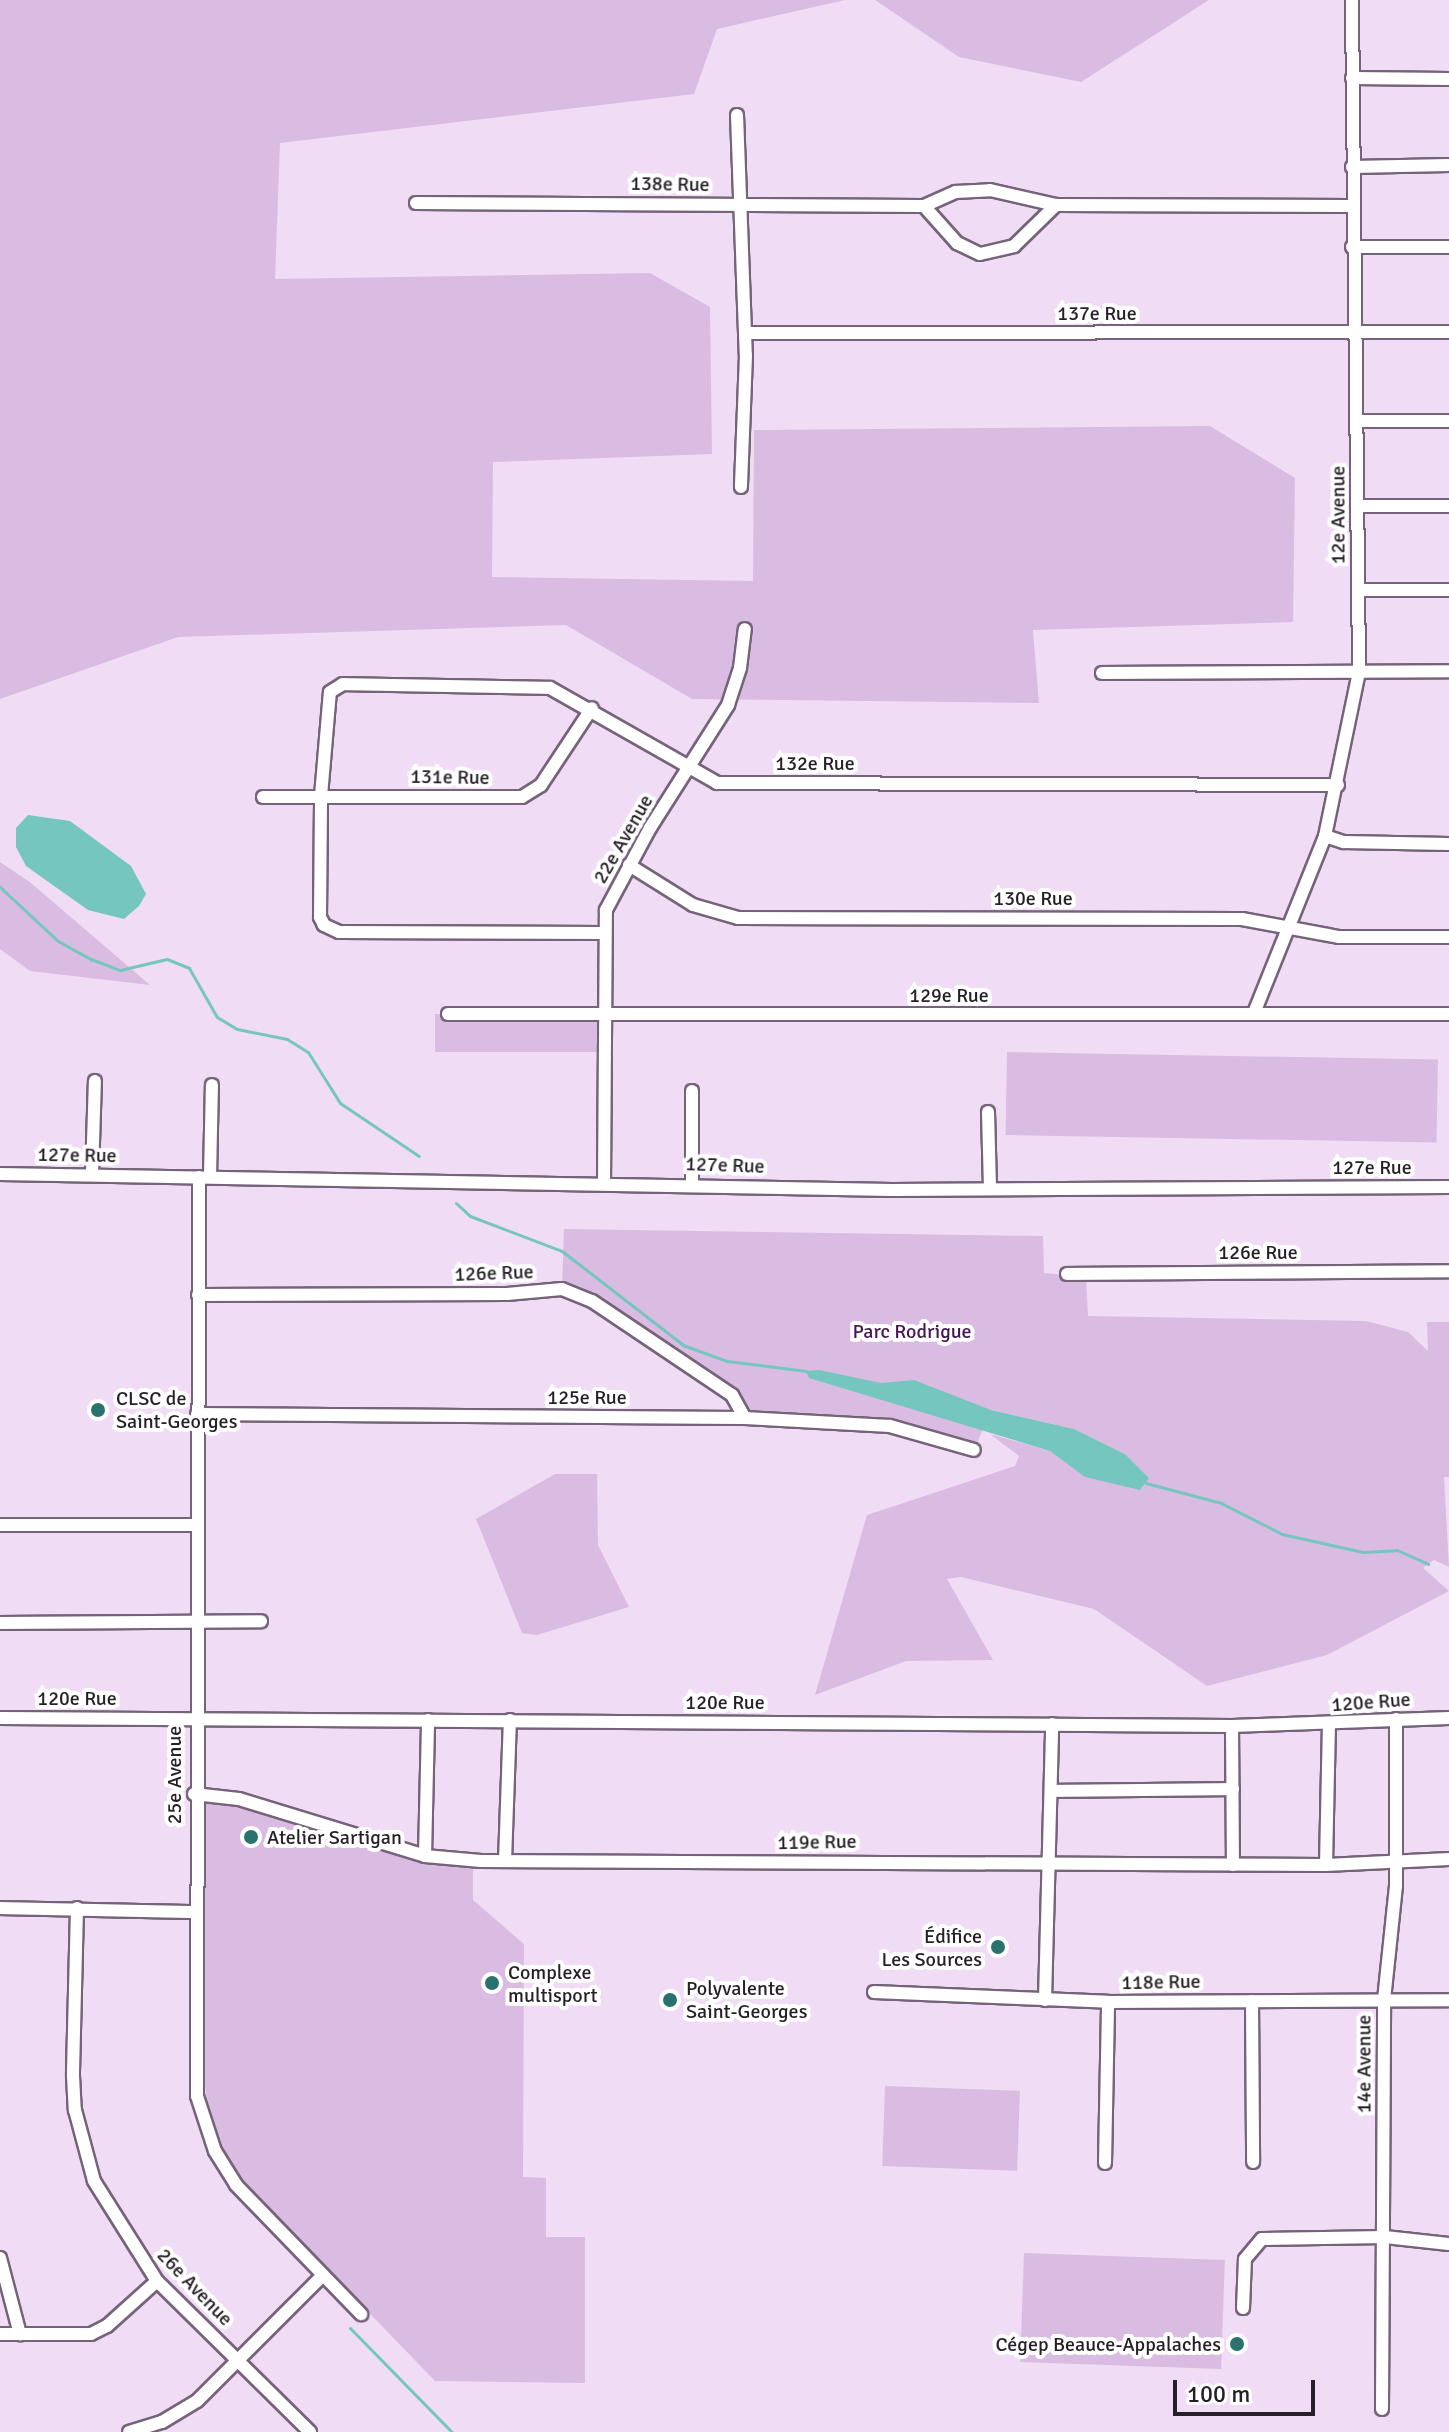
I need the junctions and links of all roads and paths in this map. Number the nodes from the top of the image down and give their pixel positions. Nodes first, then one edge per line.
1 (1352, 0) edge
2 (1352, 78) junction
3 (1449, 79) edge
4 (737, 115) dead end
5 (1449, 165) edge
6 (1352, 167) junction
7 (416, 203) dead end
8 (741, 205) junction
9 (1056, 205) junction
10 (924, 206) junction
11 (1351, 206) junction
12 (1352, 247) junction
13 (1449, 247) edge
14 (1354, 332) junction
15 (1449, 332) edge
16 (746, 333) junction
17 (1357, 421) junction
18 (1449, 421) edge
19 (741, 487) dead end
20 (1359, 506) junction
21 (1449, 506) edge
22 (1359, 590) junction
23 (1449, 590) edge
24 (745, 629) dead end
25 (1449, 671) edge
26 (1359, 672) junction
27 (1102, 673) dead end
28 (592, 708) junction
29 (689, 769) junction
30 (1338, 785) junction
31 (321, 796) junction
32 (263, 797) dead end
33 (1325, 836) junction
34 (1449, 844) edge
35 (629, 865) junction
36 (1292, 927) junction
37 (603, 933) junction
38 (1449, 937) edge
39 (1254, 1013) junction
40 (448, 1014) dead end
41 (1449, 1014) edge
42 (603, 1015) junction
43 (95, 1081) dead end
44 (212, 1085) dead end
45 (692, 1091) dead end
46 (988, 1112) dead end
47 (0, 1174) edge
48 (92, 1174) junction
49 (205, 1177) junction
50 (604, 1183) junction
51 (692, 1184) junction
52 (1449, 1187) edge
53 (990, 1189) junction
54 (1449, 1271) edge
55 (1067, 1274) dead end
56 (198, 1295) junction
57 (197, 1414) junction
58 (745, 1418) junction
59 (974, 1450) dead end
60 (0, 1525) edge
61 (196, 1525) junction
62 (195, 1620) junction
63 (261, 1621) dead end
64 (0, 1623) edge
65 (0, 1718) edge
66 (194, 1718) junction
67 (1449, 1718) edge
68 (1396, 1719) junction
69 (428, 1720) junction
70 (510, 1720) junction
71 (1052, 1724) junction
72 (1329, 1725) junction
73 (1232, 1726) junction
74 (1233, 1789) junction
75 (1051, 1791) junction
76 (194, 1794) junction
77 (425, 1856) junction
78 (1449, 1859) edge
79 (505, 1861) junction
80 (1395, 1862) junction
81 (1048, 1863) junction
82 (1233, 1865) junction
83 (1326, 1865) junction
84 (0, 1908) edge
85 (77, 1908) junction
86 (195, 1912) junction
87 (874, 1992) dead end
88 (1045, 2000) junction
89 (1384, 2000) junction
90 (1449, 2000) edge
91 (1252, 2001) junction
92 (1108, 2002) junction
93 (1253, 2162) dead end
94 (1105, 2163) dead end
95 (1385, 2237) junction
96 (1449, 2244) edge
97 (0, 2258) edge
98 (323, 2275) junction
99 (157, 2281) junction
100 (1243, 2308) dead end
101 (361, 2314) dead end
102 (0, 2334) edge
103 (20, 2334) junction
104 (238, 2360) junction
105 (1382, 2409) dead end
106 (129, 2432) edge
107 (310, 2432) edge

1 - 2 street, 12e Avenue
2 - 3 street
2 - 6 street, 12e Avenue
4 - 8 street
5 - 6 street
6 - 11 street, 12e Avenue
7 - 8 street, 138e Rue
8 - 10 street, 138e Rue
8 - 16 street
9 - 10 street, 138e Rue
9 - 10 street
9 - 11 street, 138e Rue
11 - 12 street, 12e Avenue
12 - 13 street
12 - 14 street, 12e Avenue
14 - 15 street, 137e Rue
14 - 16 street, 137e Rue
14 - 17 street, 12e Avenue
16 - 19 street
17 - 18 street
17 - 20 street, 12e Avenue
20 - 21 street
20 - 22 street, 12e Avenue
22 - 23 street
22 - 26 street, 12e Avenue
24 - 29 street, 22e Avenue
25 - 26 street
26 - 27 street
26 - 30 street, 12e Avenue
28 - 29 street, 132e Rue
28 - 31 street, 131e Rue
28 - 31 street, 132e Rue
29 - 30 street, 132e Rue
29 - 35 street, 22e Avenue
30 - 33 street, 12e Avenue
31 - 32 street, 131e Rue
31 - 37 street
33 - 34 street
33 - 36 street, 12e Avenue
35 - 36 street, 130e Rue
35 - 37 street, 22e Avenue
36 - 38 street, 130e Rue
36 - 39 street, 12e Avenue
37 - 42 street, 22e Avenue
39 - 41 street, 129e Rue
39 - 42 street, 129e Rue
40 - 42 street, 129e Rue
42 - 50 street, 22e Avenue
43 - 48 street
44 - 49 street, 25e Avenue
45 - 51 street
46 - 53 street
47 - 48 street, 127e Rue
48 - 49 street, 127e Rue
49 - 50 street, 127e Rue
49 - 56 street, 25e Avenue
50 - 51 street, 127e Rue
51 - 53 street, 127e Rue
52 - 53 street, 127e Rue
54 - 55 street, 126e Rue
56 - 57 street, 25e Avenue
56 - 58 street, 126e Rue
57 - 58 street, 125e Rue
57 - 61 street, 25e Avenue
58 - 59 street, 125e Rue
60 - 61 street
61 - 62 street, 25e Avenue
62 - 63 street
62 - 64 street
62 - 66 street, 25e Avenue
65 - 66 street, 120e Rue
66 - 69 street, 120e Rue
66 - 76 street, 25e Avenue
67 - 68 street, 120e Rue
68 - 72 street, 120e Rue
68 - 80 street, 14e Avenue
69 - 70 street, 120e Rue
69 - 77 street
70 - 71 street, 120e Rue
70 - 79 street
71 - 73 street, 120e Rue
71 - 75 street
72 - 73 street, 120e Rue
72 - 83 street
73 - 74 street
74 - 75 street
74 - 82 street
75 - 81 street
76 - 77 street, 119e Rue
76 - 86 street, 25e Avenue
77 - 79 street, 119e Rue
78 - 80 street, 119e Rue
79 - 81 street, 119e Rue
80 - 83 street, 119e Rue
80 - 89 street, 14e Avenue
81 - 82 street, 119e Rue
81 - 88 street
82 - 83 street, 119e Rue
84 - 85 street
85 - 86 street
85 - 99 street, 26e Avenue
86 - 98 street, 25e Avenue
87 - 88 street, 118e Rue
88 - 92 street, 118e Rue
89 - 90 street, 118e Rue
89 - 91 street, 118e Rue
89 - 95 street, 14e Avenue
91 - 92 street, 118e Rue
91 - 93 street
92 - 94 street
95 - 96 street
95 - 100 street
95 - 105 street, 14e Avenue
97 - 103 street
98 - 101 street, 25e Avenue
98 - 104 street
99 - 103 street
99 - 104 street, 26e Avenue
102 - 103 street
104 - 106 street
104 - 107 street, 26e Avenue

